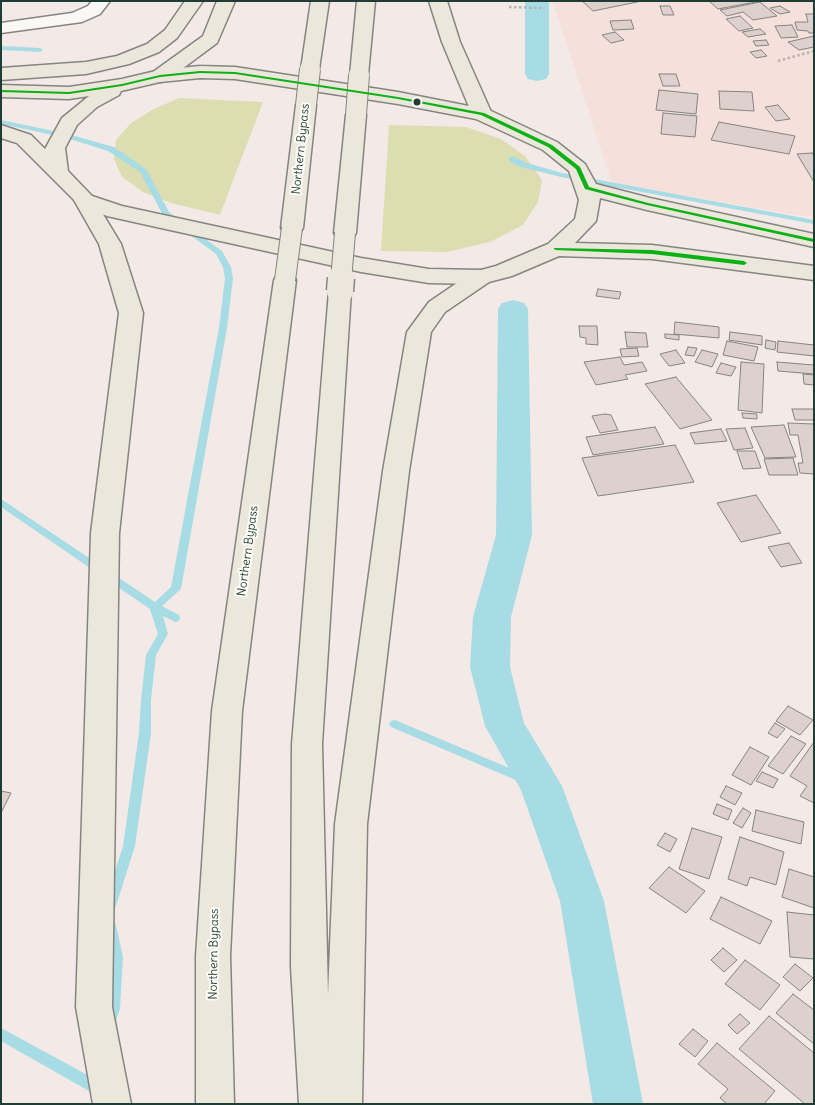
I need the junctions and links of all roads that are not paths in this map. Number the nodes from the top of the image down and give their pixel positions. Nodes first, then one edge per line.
1 (101, 1) edge
2 (194, 1) edge
3 (226, 1) edge
4 (320, 1) edge
5 (366, 1) edge
6 (438, 1) edge
7 (1, 28) edge
8 (1, 74) edge
9 (160, 76) junction
10 (122, 85) junction
11 (1, 90) edge
12 (482, 114) junction
13 (1, 131) edge
14 (58, 174) junction
15 (587, 188) junction
16 (85, 200) junction
17 (814, 240) edge
18 (556, 249) junction
19 (814, 273) edge
20 (481, 277) junction
21 (112, 1104) edge
22 (216, 1104) edge
23 (318, 1104) edge
24 (343, 1104) edge

1 - 7 lane
2 - 8 main road
3 - 9 main road
4 - 22 main road, Northern Bypass, bridge
5 - 23 main road, bridge
6 - 12 main road
9 - 10 main road
9 - 12 main road
10 - 11 main road
10 - 14 main road
12 - 15 main road
13 - 14 main road
14 - 16 main road
15 - 17 main road
15 - 18 main road
16 - 20 main road
16 - 21 main road
18 - 19 main road
18 - 20 main road
20 - 24 main road

